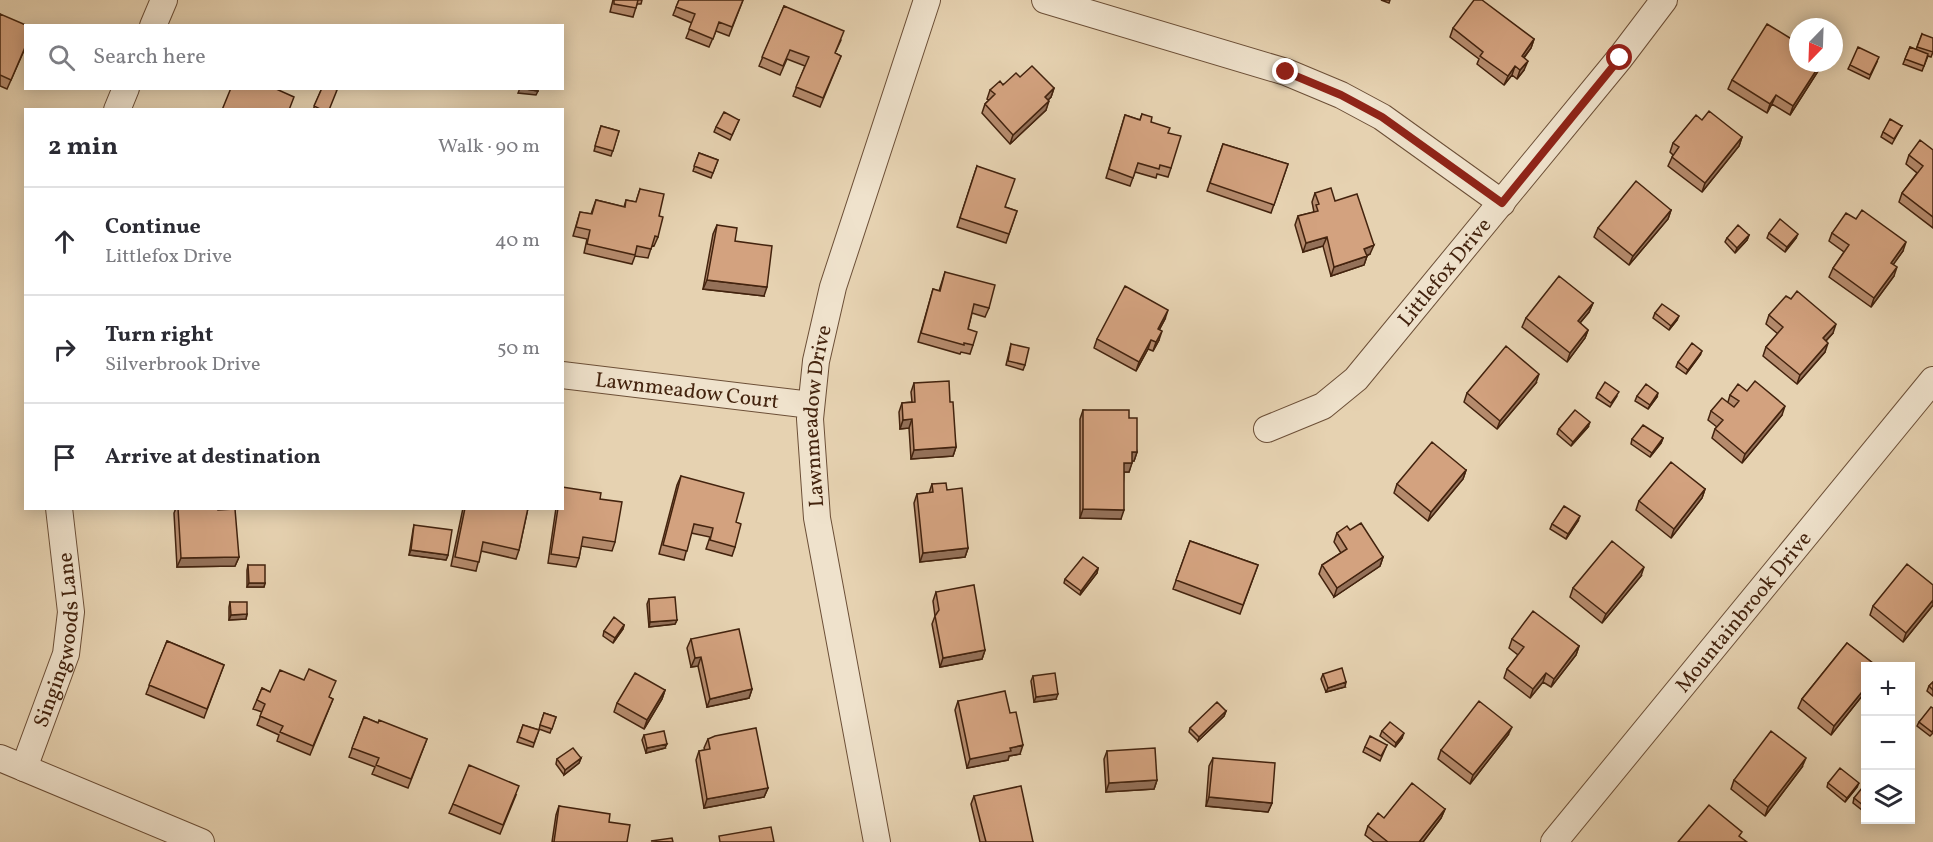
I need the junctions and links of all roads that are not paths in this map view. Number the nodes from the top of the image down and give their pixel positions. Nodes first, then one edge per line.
1 (164, 0) edge
2 (927, 0) edge
3 (1045, 0) edge
4 (1664, 0) edge
5 (154, 24) edge
6 (125, 90) edge
7 (118, 108) edge
8 (1502, 203) junction
9 (564, 375) edge
10 (1933, 380) edge
11 (811, 405) junction
12 (1267, 429) dead end
13 (59, 510) edge
14 (0, 758) edge
15 (24, 768) junction
16 (201, 842) edge
17 (877, 842) edge
18 (1554, 842) edge

1 - 5 street
2 - 11 street, Lawnmeadow Drive
3 - 8 street
4 - 8 street, Littlefox Drive
6 - 7 street
8 - 12 street, Littlefox Drive
9 - 11 street, Lawnmeadow Court
10 - 18 street, Mountainbrook Drive
11 - 17 street, Lawnmeadow Drive
13 - 15 street, Singingwoods Lane
14 - 15 street
15 - 16 street

